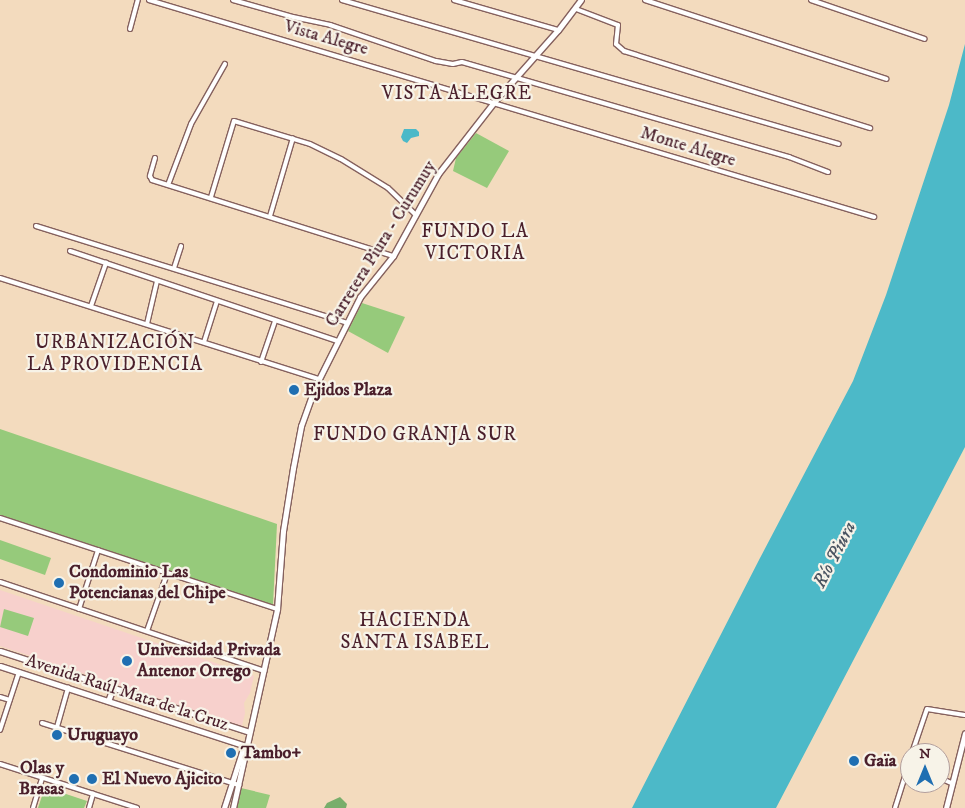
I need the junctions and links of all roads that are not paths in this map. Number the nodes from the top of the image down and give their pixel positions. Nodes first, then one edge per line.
1 (138, 0) edge
2 (149, 0) edge
3 (233, 0) edge
4 (342, 0) edge
5 (454, 0) edge
6 (581, 0) edge
7 (645, 0) edge
8 (811, 0) edge
9 (576, 9) junction
10 (130, 29) dead end
11 (558, 30) junction
12 (925, 39) dead end
13 (536, 56) junction
14 (224, 64) dead end
15 (514, 79) junction
16 (886, 79) dead end
17 (494, 102) junction
18 (870, 128) dead end
19 (293, 138) junction
20 (839, 144) dead end
21 (155, 158) dead end
22 (828, 172) dead end
23 (168, 185) junction
24 (211, 197) junction
25 (415, 214) junction
26 (270, 216) junction
27 (874, 217) dead end
28 (36, 226) dead end
29 (181, 246) dead end
30 (70, 252) dead end
31 (393, 256) junction
32 (106, 264) junction
33 (174, 268) junction
34 (0, 278) edge
35 (157, 281) junction
36 (216, 301) junction
37 (91, 306) junction
38 (275, 321) junction
39 (347, 323) junction
40 (146, 324) junction
41 (338, 341) junction
42 (204, 342) junction
43 (261, 362) junction
44 (318, 379) junction
45 (0, 518) edge
46 (98, 550) junction
47 (167, 574) junction
48 (0, 582) edge
49 (79, 609) junction
50 (277, 609) junction
51 (147, 632) junction
52 (0, 651) edge
53 (0, 666) edge
54 (264, 671) junction
55 (18, 672) junction
56 (68, 688) junction
57 (113, 688) junction
58 (0, 697) edge
59 (10, 700) junction
60 (108, 701) junction
61 (965, 715) edge
62 (2, 718) edge
63 (42, 722) dead end
64 (57, 727) junction
65 (0, 730) edge
66 (249, 732) junction
67 (965, 734) edge
68 (915, 743) edge
69 (245, 750) junction
70 (0, 764) edge
71 (42, 778) junction
72 (232, 783) junction
73 (951, 784) joint
74 (239, 785) junction
75 (900, 793) edge
76 (93, 794) junction
77 (33, 808) edge
78 (89, 808) edge
79 (137, 808) edge
80 (224, 808) edge
81 (233, 808) edge
82 (895, 808) edge
83 (946, 808) edge

1 - 10 street
2 - 17 street, Vista Alegre
3 - 15 street
4 - 13 street
5 - 11 street
6 - 9 main road, Carretera Piura - Curumuy
7 - 16 street
8 - 12 street
9 - 11 main road, Carretera Piura - Curumuy
9 - 18 street
11 - 13 main road, Carretera Piura - Curumuy
13 - 15 main road, Carretera Piura - Curumuy
13 - 20 street
14 - 23 street
15 - 17 main road, Carretera Piura - Curumuy
15 - 22 street
17 - 25 main road, Carretera Piura - Curumuy
17 - 27 street, Monte Alegre
19 - 24 street
19 - 25 street
19 - 26 street
21 - 23 street
23 - 24 street
24 - 26 street
25 - 31 main road, Carretera Piura - Curumuy
26 - 31 street
28 - 33 street
29 - 33 street
30 - 32 street
31 - 39 main road, Carretera Piura - Curumuy
32 - 35 street
32 - 37 street
33 - 39 street
34 - 37 street
35 - 36 street
35 - 40 street
36 - 38 street
36 - 42 street
37 - 40 street
38 - 41 street
38 - 43 street
39 - 41 main road, Carretera Piura - Curumuy
40 - 42 street
41 - 44 main road, Carretera Piura - Curumuy
42 - 43 street
43 - 44 street
44 - 50 main road, Carretera Piura - Curumuy
45 - 46 street
46 - 47 street
46 - 49 street
47 - 50 street
47 - 51 street
48 - 49 street
49 - 51 street
50 - 54 main road, Carretera Piura - Curumuy
51 - 54 street
52 - 57 main road, Avenida Raúl Mata de la Cruz
53 - 55 main road, Avenida Raúl Mata de la Cruz
54 - 66 main road, Carretera Piura - Curumuy
55 - 56 main road, Avenida Raúl Mata de la Cruz
55 - 59 street
56 - 60 main road, Avenida Raúl Mata de la Cruz
56 - 64 street
57 - 60 main road
57 - 66 main road, Avenida Raúl Mata de la Cruz
58 - 59 street
59 - 62 street
60 - 69 main road, Avenida Raúl Mata de la Cruz
61 - 68 street
62 - 65 street
63 - 64 street
64 - 72 street
66 - 69 main road, Carretera Piura - Curumuy
67 - 73 main road
69 - 72 main road
69 - 74 main road
70 - 71 street
71 - 76 street
71 - 77 street
72 - 74 street
72 - 80 main road
73 - 83 main road
74 - 81 main road
75 - 82 street
76 - 78 street
76 - 79 street

